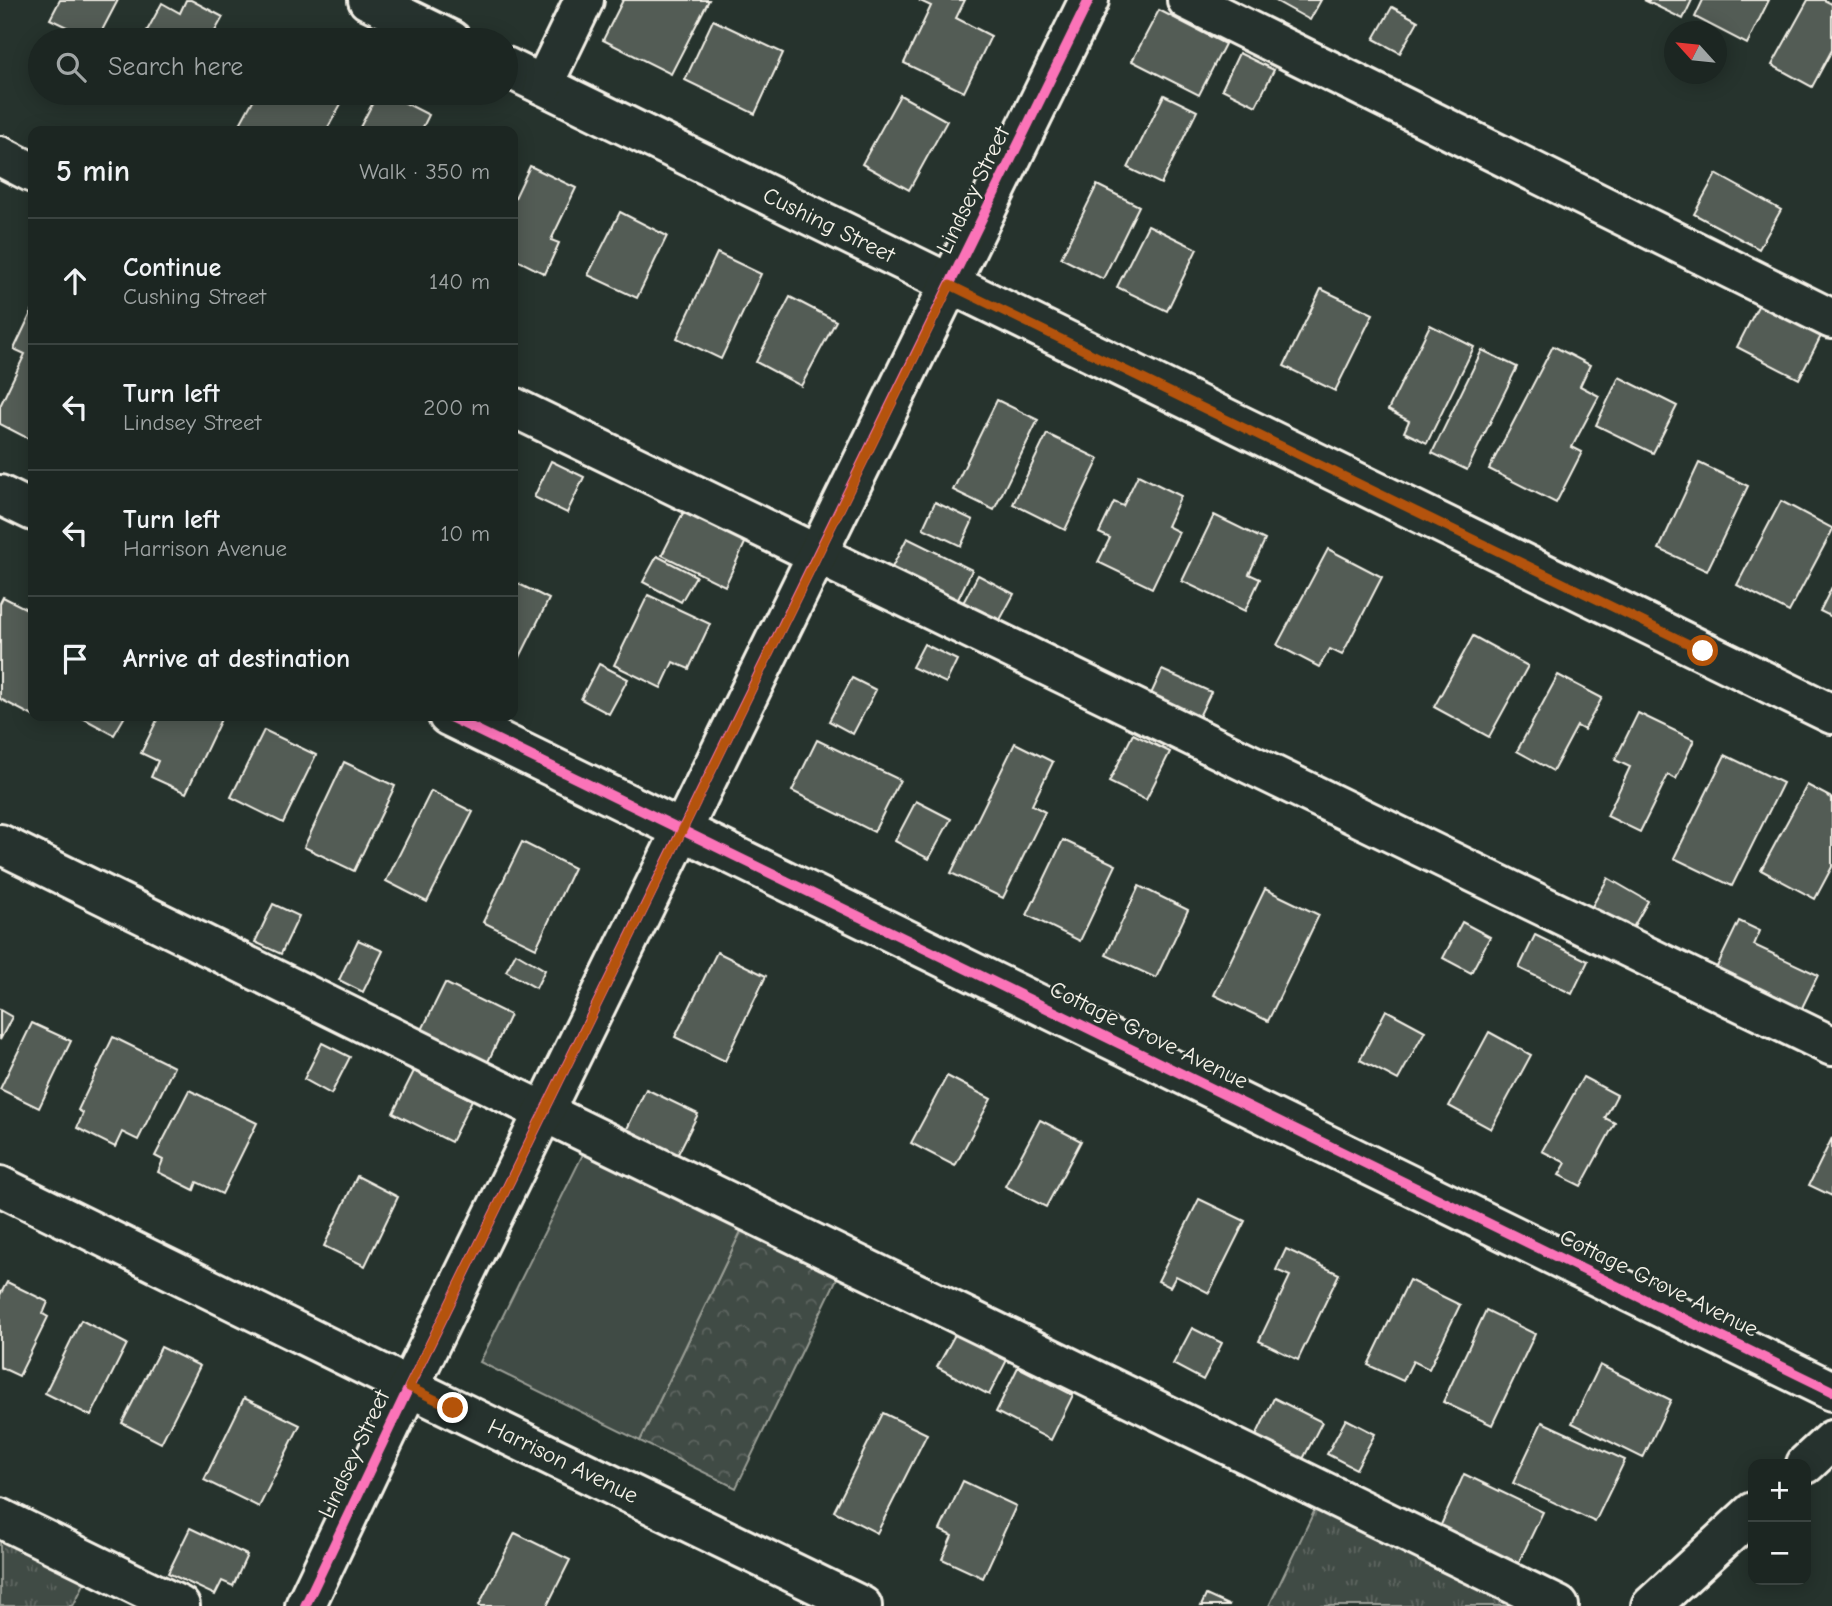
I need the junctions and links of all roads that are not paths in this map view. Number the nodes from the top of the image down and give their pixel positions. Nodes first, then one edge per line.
1 (368, 0) edge
2 (584, 0) edge
3 (1089, 0) edge
4 (1187, 0) edge
5 (426, 28) edge
6 (518, 73) edge
7 (543, 85) junction
8 (0, 156) edge
9 (28, 170) edge
10 (950, 285) junction
11 (1832, 319) edge
12 (518, 409) edge
13 (816, 555) junction
14 (1832, 714) edge
15 (458, 721) edge
16 (681, 831) junction
17 (0, 844) edge
18 (1832, 1046) edge
19 (544, 1112) junction
20 (0, 1186) edge
21 (409, 1387) junction
22 (1832, 1391) edge
23 (1832, 1440) edge
24 (1811, 1459) edge
25 (1748, 1517) edge
26 (0, 1518) edge
27 (180, 1606) edge
28 (305, 1606) edge
29 (862, 1606) edge
30 (1559, 1606) edge
31 (1651, 1606) edge

1 - 5 street
2 - 7 street
3 - 10 street, Lindsey Street
4 - 11 street
6 - 7 street, Cushing Street
7 - 10 street, Cushing Street
8 - 9 street
10 - 13 street, Lindsey Street
10 - 14 street, Cushing Street
12 - 13 street
13 - 16 street, Lindsey Street
13 - 18 street
15 - 16 street, Cottage Grove Avenue
16 - 19 street, Lindsey Street
16 - 22 street, Cottage Grove Avenue
17 - 19 street
19 - 21 street, Lindsey Street
19 - 30 street
20 - 21 street, Harrison Avenue
21 - 28 street, Lindsey Street
21 - 29 street, Harrison Avenue
23 - 24 street
25 - 31 street
26 - 27 street

